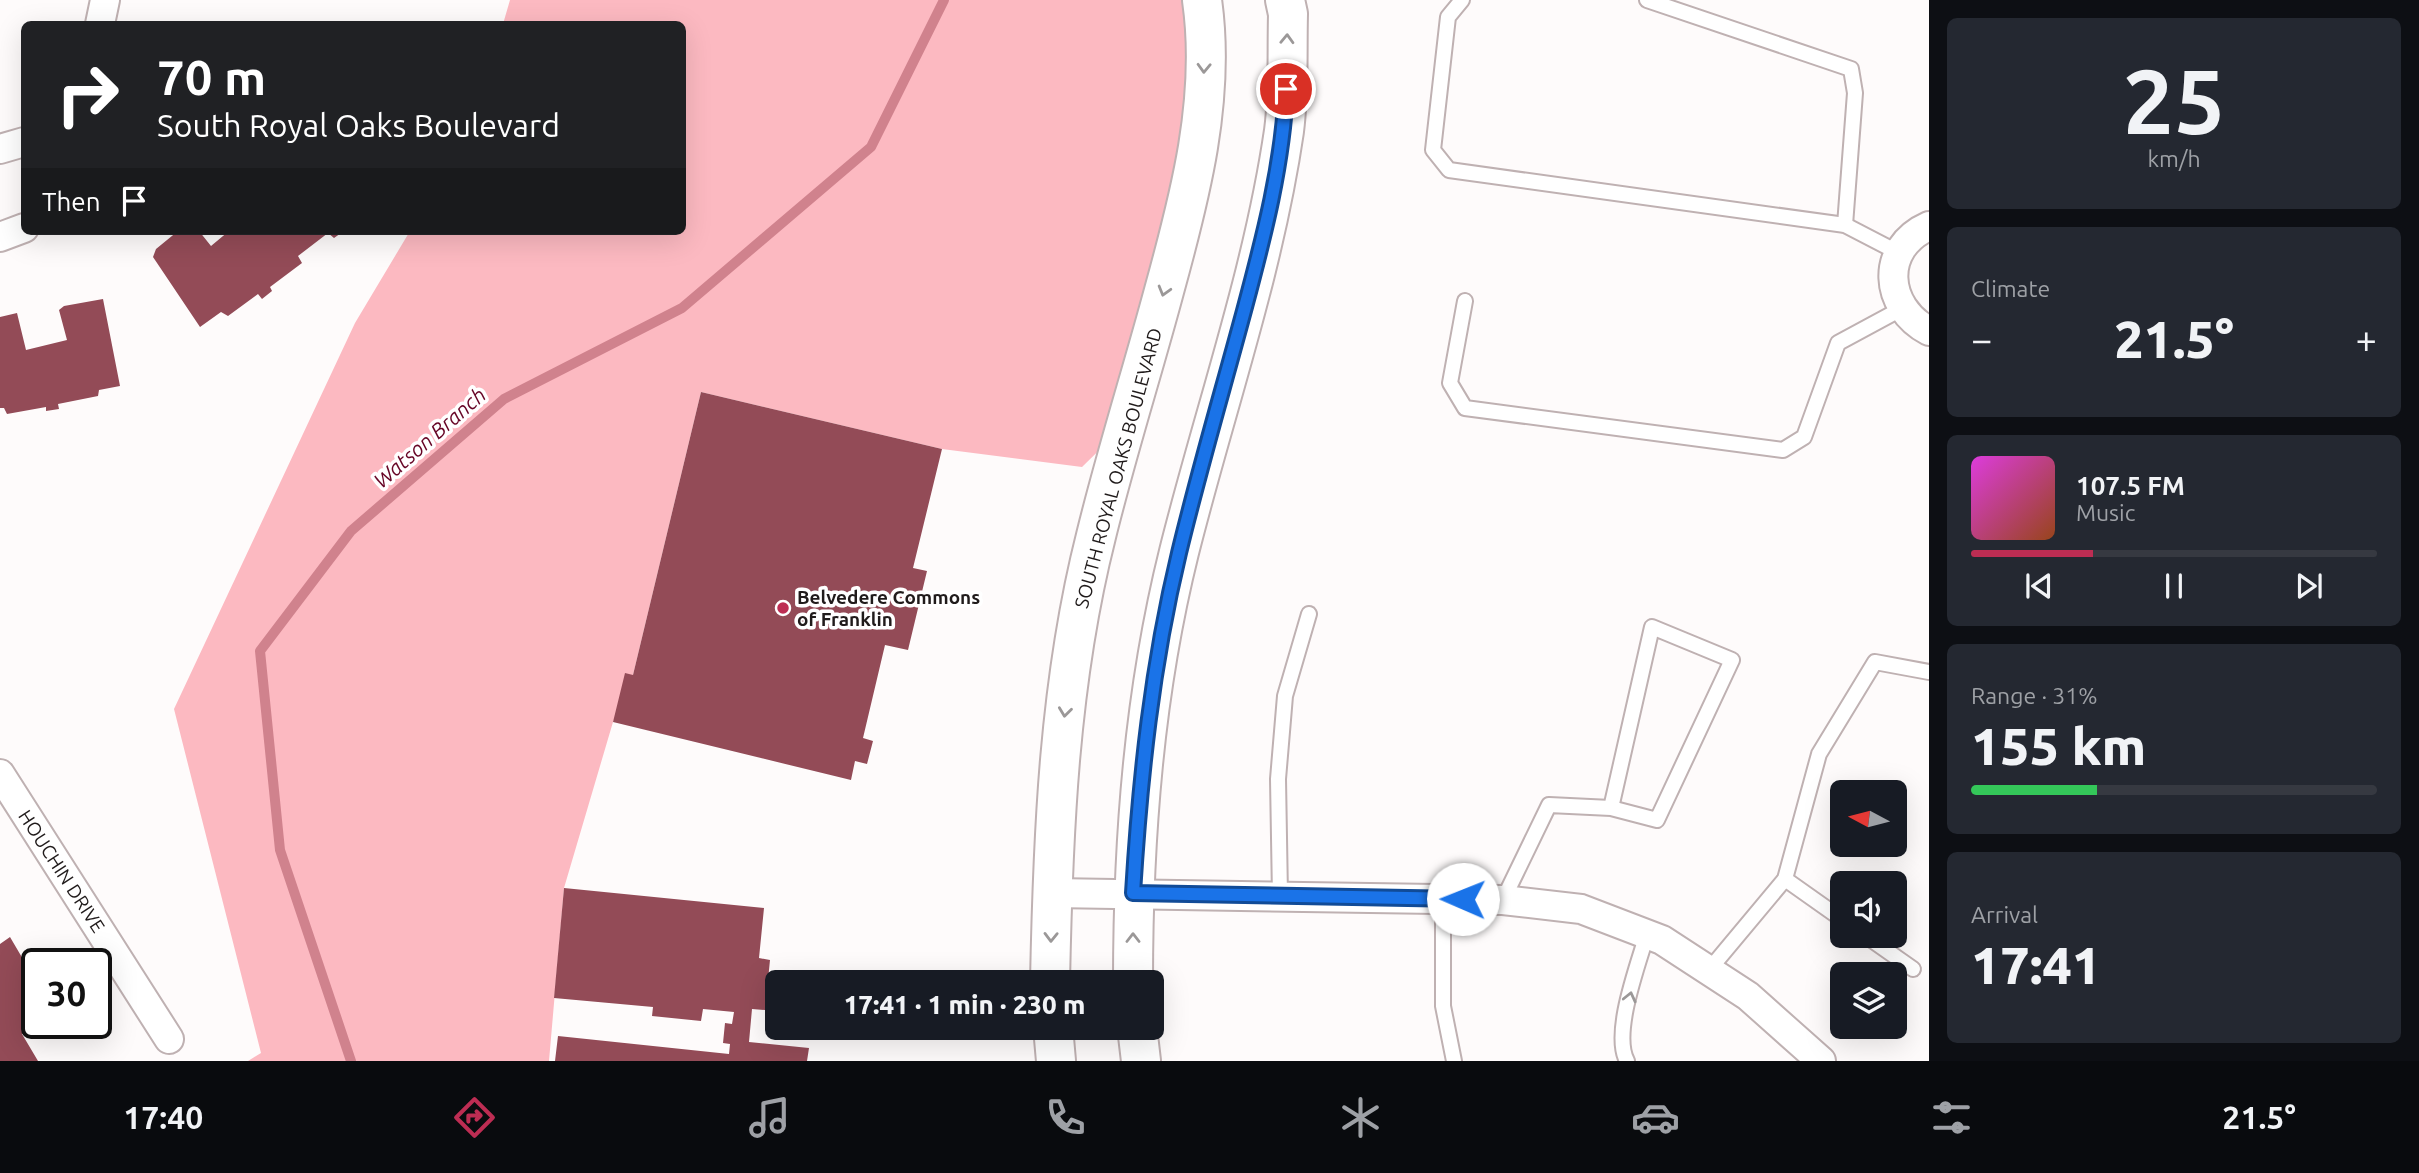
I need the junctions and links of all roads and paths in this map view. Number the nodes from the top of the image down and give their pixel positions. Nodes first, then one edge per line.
1 (105, 0) edge
2 (1202, 0) edge
3 (1286, 0) edge
4 (1462, 0) edge
5 (1647, 0) edge
6 (1679, 5) edge
7 (101, 21) edge
8 (21, 143) edge
9 (0, 149) edge
10 (1846, 225) junction
11 (1929, 226) edge
12 (21, 229) edge
13 (0, 237) edge
14 (1899, 253) junction
15 (1465, 301) dead end
16 (1901, 309) junction
17 (1929, 331) edge
18 (1309, 614) dead end
19 (1929, 672) edge
20 (0, 774) edge
21 (1611, 808) junction
22 (1785, 878) junction
23 (1052, 893) junction
24 (1133, 893) junction
25 (1280, 896) junction
26 (1443, 898) junction
27 (1503, 900) junction
28 (1830, 911) edge
29 (1647, 934) junction
30 (1883, 948) edge
31 (1050, 970) edge
32 (1133, 970) edge
33 (1709, 970) junction
34 (1913, 970) dead end
35 (169, 1039) dead end
36 (1054, 1040) edge
37 (1139, 1040) edge
38 (1056, 1061) edge
39 (1141, 1061) edge
40 (1454, 1061) edge
41 (1627, 1061) edge
42 (1821, 1061) edge

1 - 7 street
2 -> 23 main road, SOUTH ROYAL OAKS BOULEVARD
24 -> 3 main road
4 - 10 lane
5 - 6 lane
6 - 10 lane
8 - 9 street
10 - 14 lane
11 - 14 street
12 - 13 street
14 - 16 street
15 - 16 lane
16 - 17 street
18 - 25 lane
19 - 22 lane
20 - 35 street, HOUCHIN DRIVE
21 - 21 lane
21 - 27 lane
22 - 28 lane
22 - 33 lane
23 - 24 street
23 -> 31 main road, SOUTH ROYAL OAKS BOULEVARD
24 - 25 street
32 -> 24 main road
25 - 26 street
26 - 27 street
26 - 40 lane
27 - 29 street
29 - 33 street
41 -> 29 lane
30 - 34 lane
33 - 42 street
36 - 38 main road
37 - 39 main road

